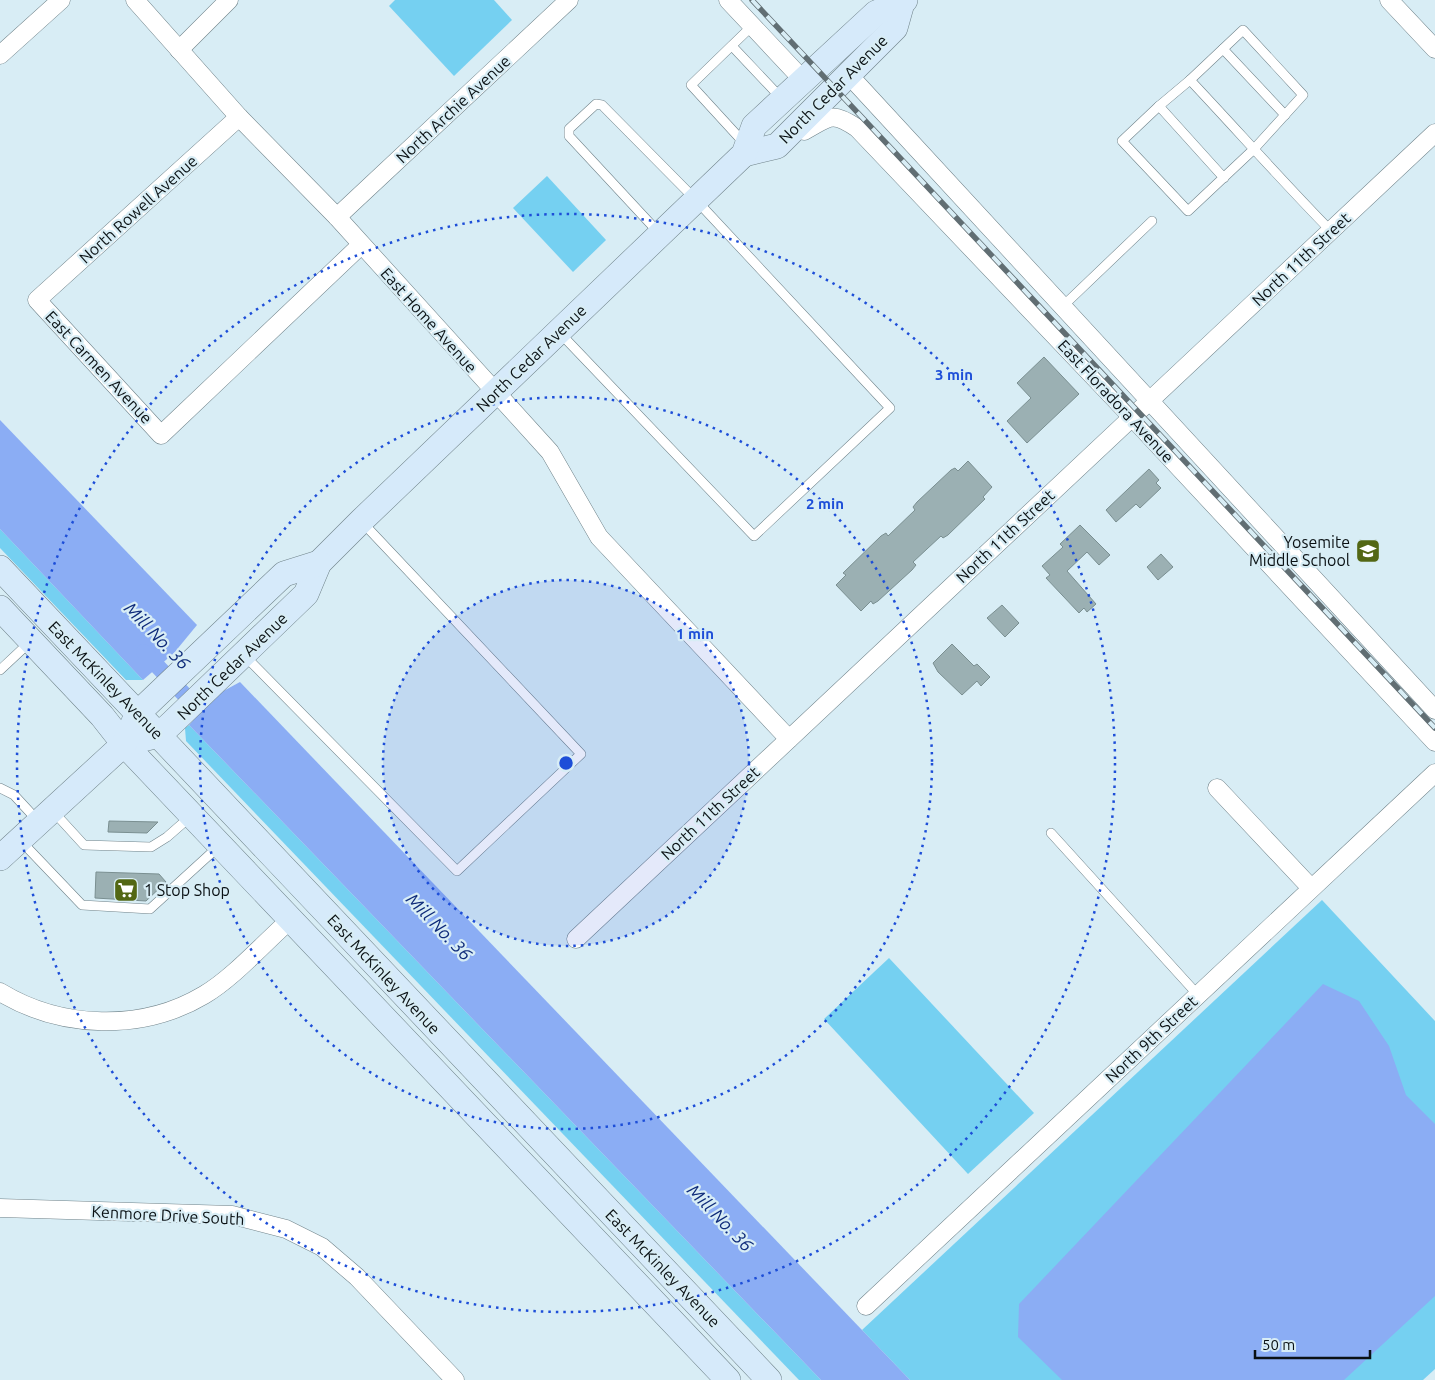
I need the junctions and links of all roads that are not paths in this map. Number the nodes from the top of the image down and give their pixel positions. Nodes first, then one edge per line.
1 (60, 0) edge
2 (135, 0) edge
3 (229, 0) edge
4 (569, 0) edge
5 (728, 0) edge
6 (1389, 0) edge
7 (904, 1) edge
8 (752, 26) junction
9 (732, 46) junction
10 (1223, 49) junction
11 (1435, 49) edge
12 (179, 50) junction
13 (0, 56) edge
14 (848, 74) junction
15 (803, 80) junction
16 (1190, 80) junction
17 (782, 100) junction
18 (1159, 106) junction
19 (1285, 115) junction
20 (239, 117) junction
21 (1435, 133) edge
22 (777, 146) junction
23 (745, 150) junction
24 (1254, 150) junction
25 (1224, 178) junction
26 (696, 200) junction
27 (337, 217) junction
28 (1152, 220) dead end
29 (1331, 231) junction
30 (660, 235) junction
31 (361, 245) junction
32 (37, 300) joint
33 (1062, 307) junction
34 (559, 332) junction
35 (496, 392) junction
36 (1149, 402) junction
37 (1132, 417) junction
38 (361, 520) junction
39 (319, 563) junction
40 (0, 568) edge
41 (0, 608) edge
42 (31, 641) junction
43 (244, 654) junction
44 (1, 669) edge
45 (146, 705) junction
46 (1435, 710) edge
47 (168, 727) junction
48 (789, 738) junction
49 (1435, 742) edge
50 (124, 744) junction
51 (1435, 773) edge
52 (0, 788) edge
53 (1217, 788) dead end
54 (46, 816) junction
55 (191, 816) junction
56 (1051, 833) dead end
57 (20, 840) junction
58 (220, 846) junction
59 (0, 858) edge
60 (1312, 888) junction
61 (290, 920) junction
62 (576, 939) dead end
63 (342, 974) junction
64 (0, 992) edge
65 (1198, 995) junction
66 (455, 1049) junction
67 (0, 1208) edge
68 (866, 1306) dead end
69 (453, 1379) edge
70 (766, 1379) edge
71 (728, 1380) edge

1 - 13 street
2 - 12 street, East Home Avenue
3 - 12 street
4 - 27 street, North Archie Avenue
5 - 8 street
6 - 11 street
7 - 14 main road, North Cedar Avenue
7 - 15 main road, North Cedar Avenue
8 - 9 lane
8 - 15 street
9 - 17 lane
9 - 23 lane
10 - 16 lane
10 - 19 lane
10 - 19 lane
12 - 20 street, East Home Avenue
14 - 22 main road, North Cedar Avenue
14 - 33 street, East Floradora Avenue
15 - 17 main road, North Cedar Avenue
16 - 18 lane
16 - 24 lane
17 - 23 main road, North Cedar Avenue
18 - 25 lane
18 - 25 lane
19 - 24 lane
20 - 27 street, East Home Avenue
20 - 32 street, North Rowell Avenue
21 - 29 street, North 11th Street
22 - 23 main road, North Cedar Avenue
22 - 37 street, East Floradora Avenue
23 - 26 main road, North Cedar Avenue
24 - 25 lane
24 - 29 lane
26 - 30 main road, North Cedar Avenue
26 - 30 lane
26 - 34 lane
27 - 31 street, East Home Avenue
28 - 33 lane
29 - 36 street, North 11th Street
30 - 34 main road, North Cedar Avenue
31 - 32 street, East Carmen Avenue
31 - 35 street, East Home Avenue
33 - 36 street, East Floradora Avenue
34 - 35 main road, North Cedar Avenue
35 - 38 main road, North Cedar Avenue
35 - 48 street, East Home Avenue
36 - 37 street, North 11th Street
36 - 46 street, East Floradora Avenue
37 - 48 street, North 11th Street
37 - 49 street, East Floradora Avenue
38 - 39 main road, North Cedar Avenue
38 - 43 lane
39 - 43 main road, North Cedar Avenue
39 - 45 main road, North Cedar Avenue
40 - 45 main road, East McKinley Avenue
41 - 42 main road, East McKinley Avenue
42 - 44 lane
42 - 50 main road, East McKinley Avenue
43 - 47 main road, North Cedar Avenue
45 - 47 main road, East McKinley Avenue
45 - 50 main road, North Cedar Avenue
47 - 50 main road, North Cedar Avenue
47 - 66 main road, East McKinley Avenue
48 - 62 street, North 11th Street
50 - 54 main road, North Cedar Avenue
50 - 55 main road, East McKinley Avenue
51 - 60 street, North 9th Street
52 - 54 lane
53 - 60 street
54 - 55 lane
54 - 57 main road, North Cedar Avenue
55 - 58 main road, East McKinley Avenue
56 - 65 lane
57 - 58 lane
57 - 59 main road, North Cedar Avenue
58 - 61 main road, East McKinley Avenue
60 - 65 street, North 9th Street
61 - 63 main road, East McKinley Avenue
61 - 64 street
63 - 66 main road
63 - 71 main road, East McKinley Avenue
65 - 68 street, North 9th Street
66 - 70 main road, East McKinley Avenue
67 - 69 street, Kenmore Drive South

